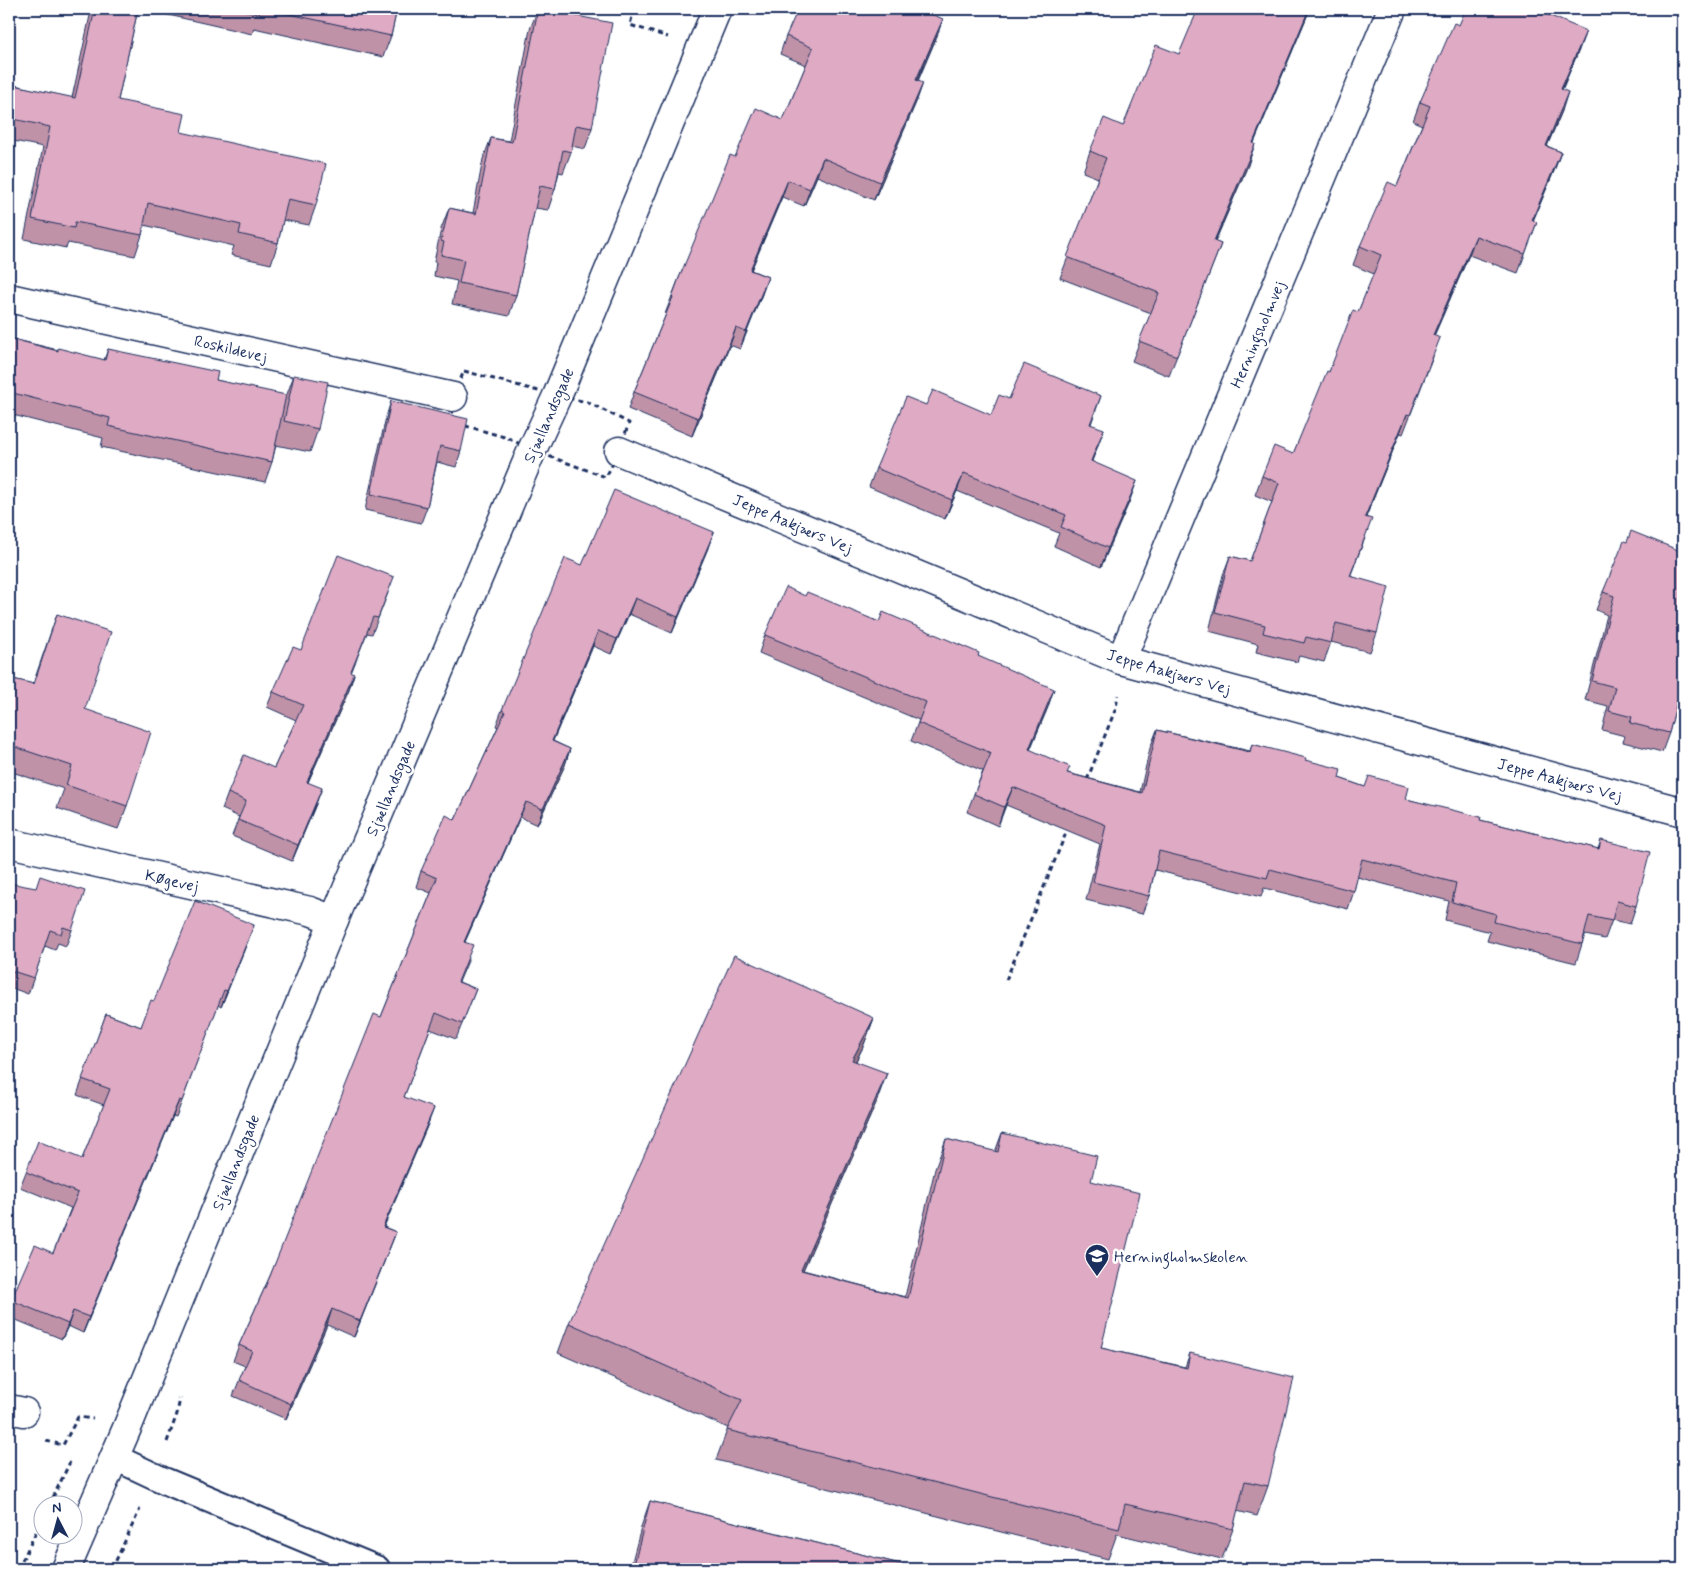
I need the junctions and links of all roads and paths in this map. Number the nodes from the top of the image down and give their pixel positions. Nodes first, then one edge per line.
1 (634, 9) edge
2 (717, 9) edge
3 (1392, 9) edge
4 (700, 50) junction
5 (9, 298) edge
6 (557, 396) junction
7 (453, 397) joint
8 (619, 451) joint
9 (1121, 660) junction
10 (1087, 781) edge
11 (1683, 812) edge
12 (1069, 826) edge
13 (9, 843) edge
14 (334, 920) junction
15 (1006, 980) dead end
16 (16, 1410) edge
17 (127, 1428) junction
18 (114, 1457) junction
19 (32, 1540) edge
20 (18, 1569) edge
21 (66, 1569) edge
22 (377, 1569) edge

1 - 4 path
2 - 4 street, Sjællandsgade
3 - 9 street, Herningsholmvej
4 - 6 street, Sjællandsgade
5 - 7 street, Roskildevej
6 - 7 path
6 - 8 path
6 - 14 street, Sjællandsgade
8 - 9 street, Jeppe Aakjærs Vej
9 - 10 path
9 - 11 street, Jeppe Aakjærs Vej
12 - 15 path
13 - 14 street, Køgevej
14 - 17 street, Sjællandsgade
16 - 17 path
17 - 18 street, Sjællandsgade
18 - 21 street, Sjællandsgade
18 - 22 lane
19 - 20 path

